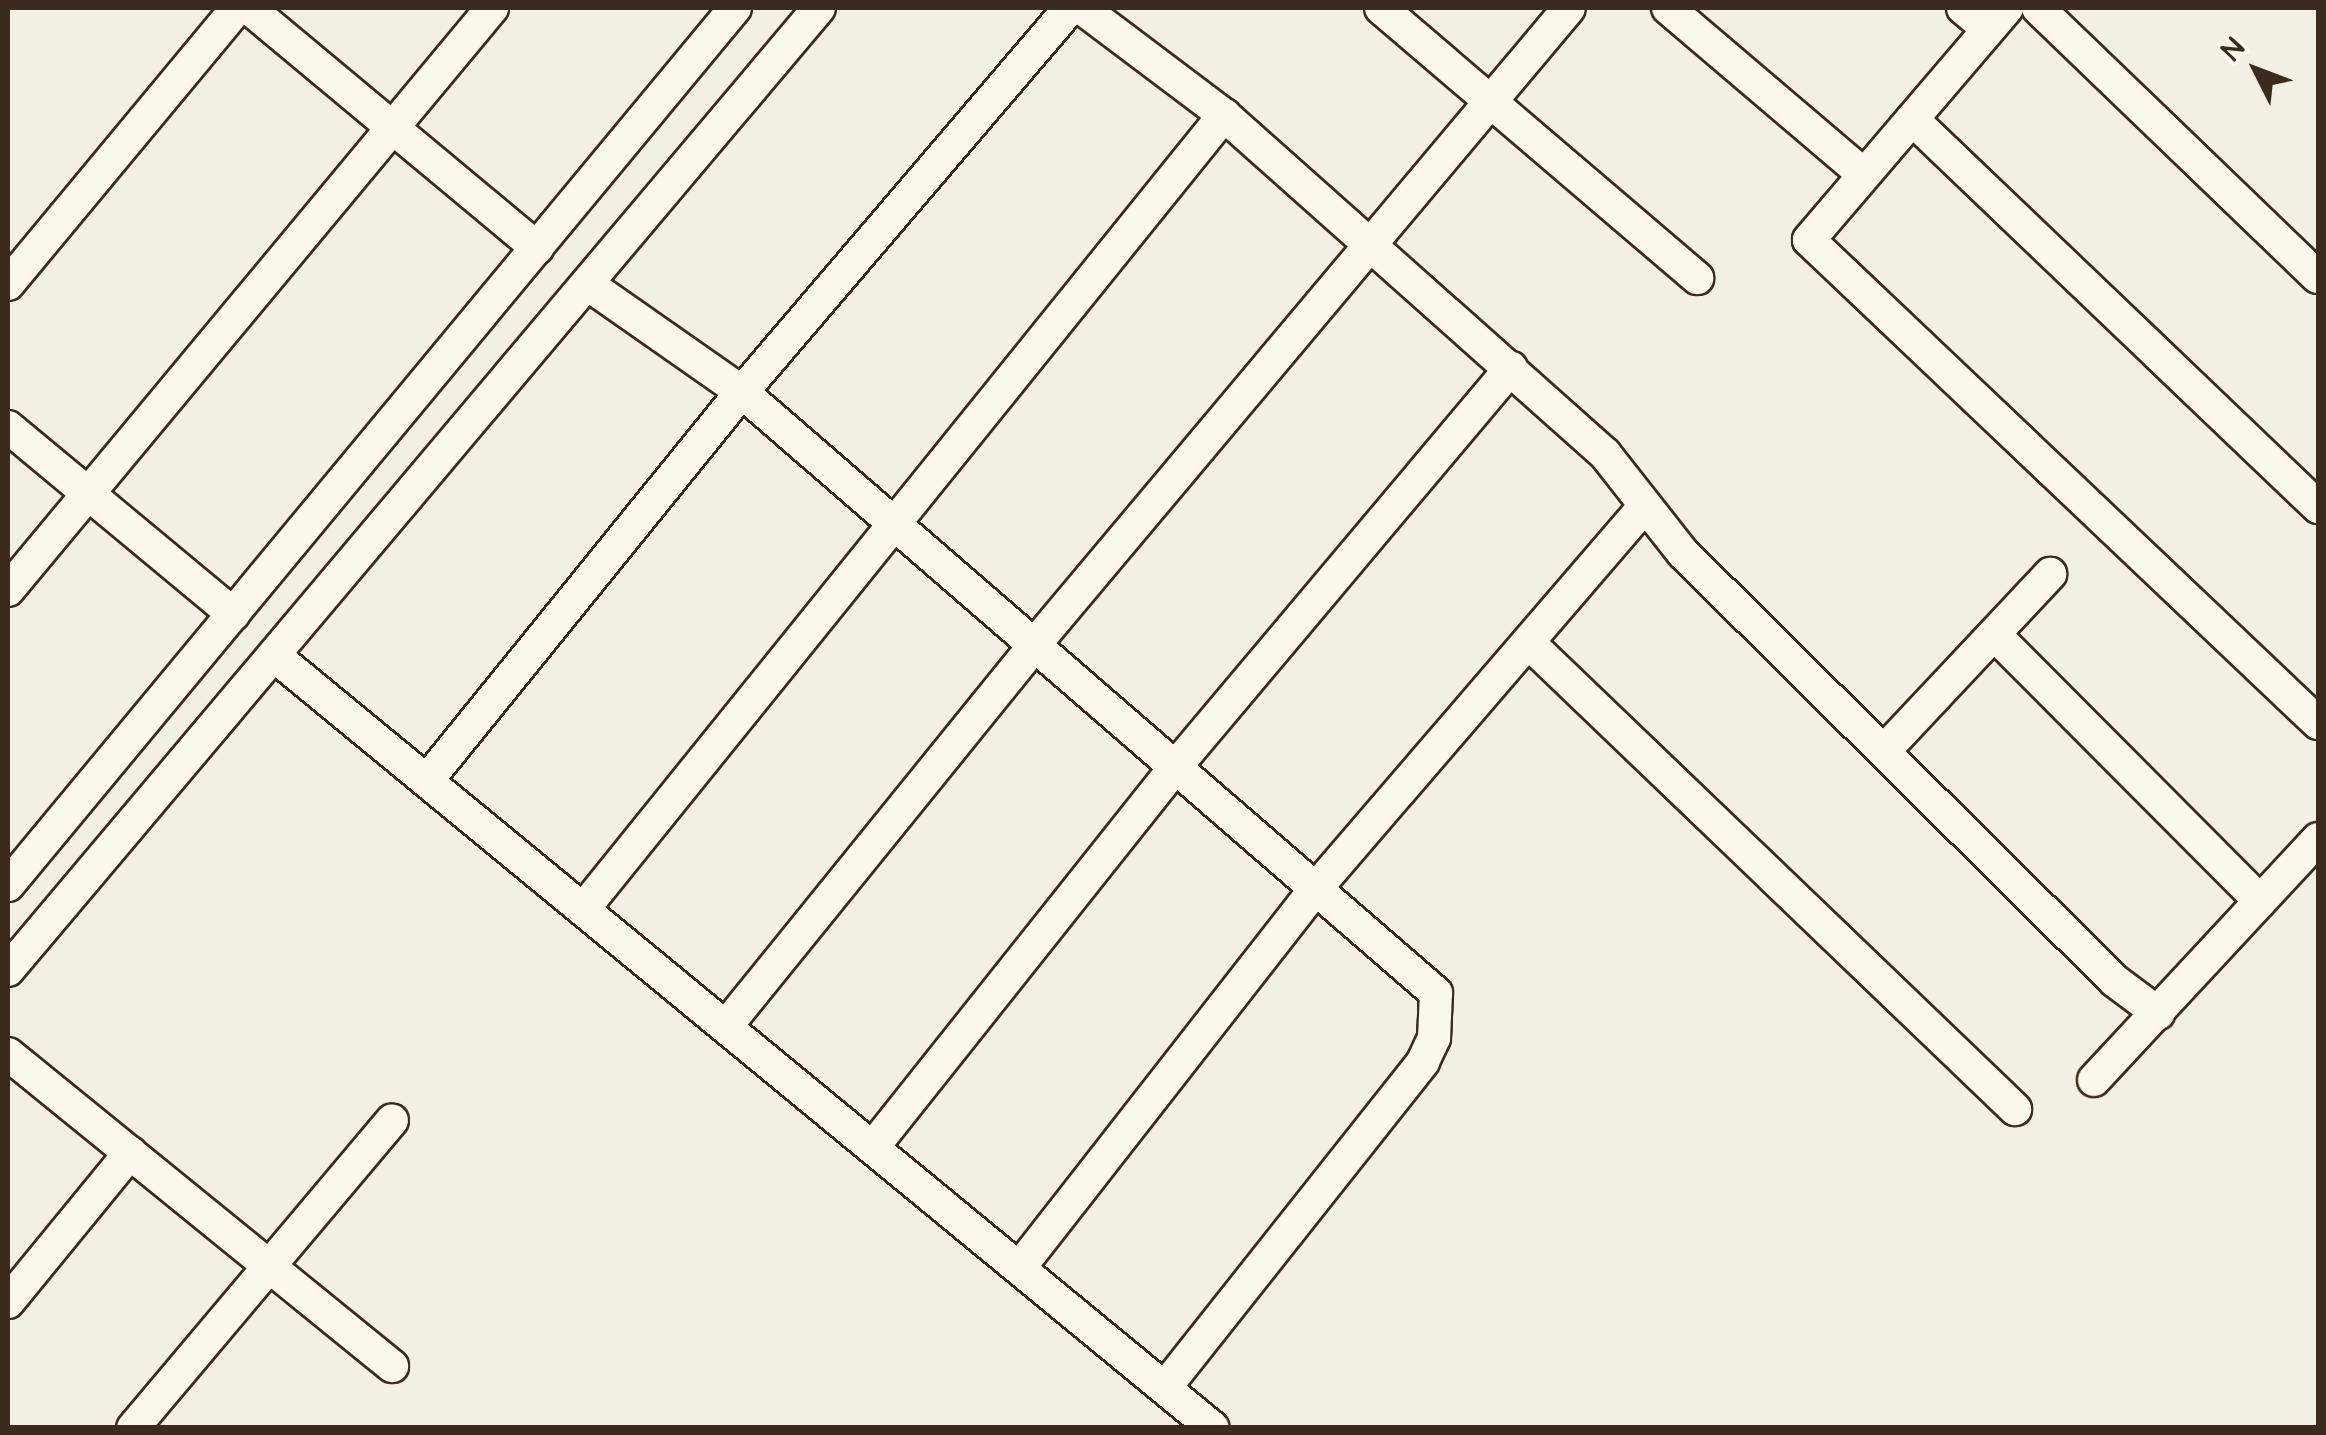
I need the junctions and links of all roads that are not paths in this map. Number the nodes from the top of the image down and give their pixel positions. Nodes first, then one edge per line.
1 (236, 8) edge
2 (249, 8) edge
3 (492, 8) edge
4 (735, 8) edge
5 (819, 8) edge
6 (1070, 8) edge
7 (1082, 8) edge
8 (1381, 8) edge
9 (1569, 8) edge
10 (1668, 8) edge
11 (1963, 8) edge
12 (2038, 8) edge
13 (1998, 18) edge
14 (1491, 101) junction
15 (1224, 115) junction
16 (1912, 119) junction
17 (392, 128) junction
18 (1864, 175) junction
19 (1372, 242) junction
20 (538, 248) junction
21 (2318, 277) edge
22 (1698, 278) dead end
23 (8, 284) edge
24 (590, 284) junction
25 (1511, 368) junction
26 (742, 392) junction
27 (8, 427) edge
28 (87, 494) junction
29 (2318, 506) edge
30 (1643, 508) junction
31 (894, 522) junction
32 (2050, 574) dead end
33 (8, 590) edge
34 (234, 614) junction
35 (1994, 634) junction
36 (1528, 642) junction
37 (1036, 644) junction
38 (276, 657) junction
39 (2318, 723) edge
40 (1884, 751) junction
41 (1177, 765) junction
42 (428, 778) junction
43 (2318, 839) edge
44 (8, 885) edge
45 (1318, 886) junction
46 (2260, 901) junction
47 (584, 907) junction
48 (8, 970) edge
49 (2158, 1013) junction
50 (727, 1026) junction
51 (8, 1054) edge
52 (2094, 1080) dead end
53 (2015, 1109) dead end
54 (392, 1120) dead end
55 (874, 1146) junction
56 (130, 1153) junction
57 (270, 1264) junction
58 (1020, 1267) junction
59 (8, 1302) edge
60 (392, 1366) dead end
61 (1165, 1387) junction
62 (133, 1428) edge
63 (1214, 1428) edge

1 - 23 street
2 - 17 street
3 - 17 street
4 - 20 street
5 - 24 street
6 - 26 street
7 - 15 street
8 - 14 street
9 - 14 street
10 - 18 street
11 - 13 street
12 - 21 street
13 - 16 street
14 - 19 street
14 - 22 street
15 - 19 street
15 - 31 street
16 - 18 street
16 - 29 street
17 - 20 street
17 - 28 street
18 - 39 street
19 - 25 street
19 - 37 street
20 - 34 street
24 - 26 street
24 - 38 street
25 - 30 street
25 - 41 street
26 - 31 street
26 - 42 street
27 - 28 street
28 - 33 street
28 - 34 street
30 - 36 street
30 - 40 street
31 - 37 street
31 - 47 street
32 - 35 street
34 - 44 street
35 - 40 street
35 - 46 street
36 - 45 street
36 - 53 street
37 - 41 street
37 - 50 street
38 - 42 street
38 - 48 street
40 - 49 street
41 - 45 street
41 - 55 street
42 - 47 street
43 - 46 street
45 - 58 street
45 - 61 street
46 - 49 street
47 - 50 street
49 - 52 street
50 - 55 street
51 - 56 street
54 - 57 street
55 - 58 street
56 - 57 street
56 - 59 street
57 - 60 street
57 - 62 street
58 - 61 street
61 - 63 street

